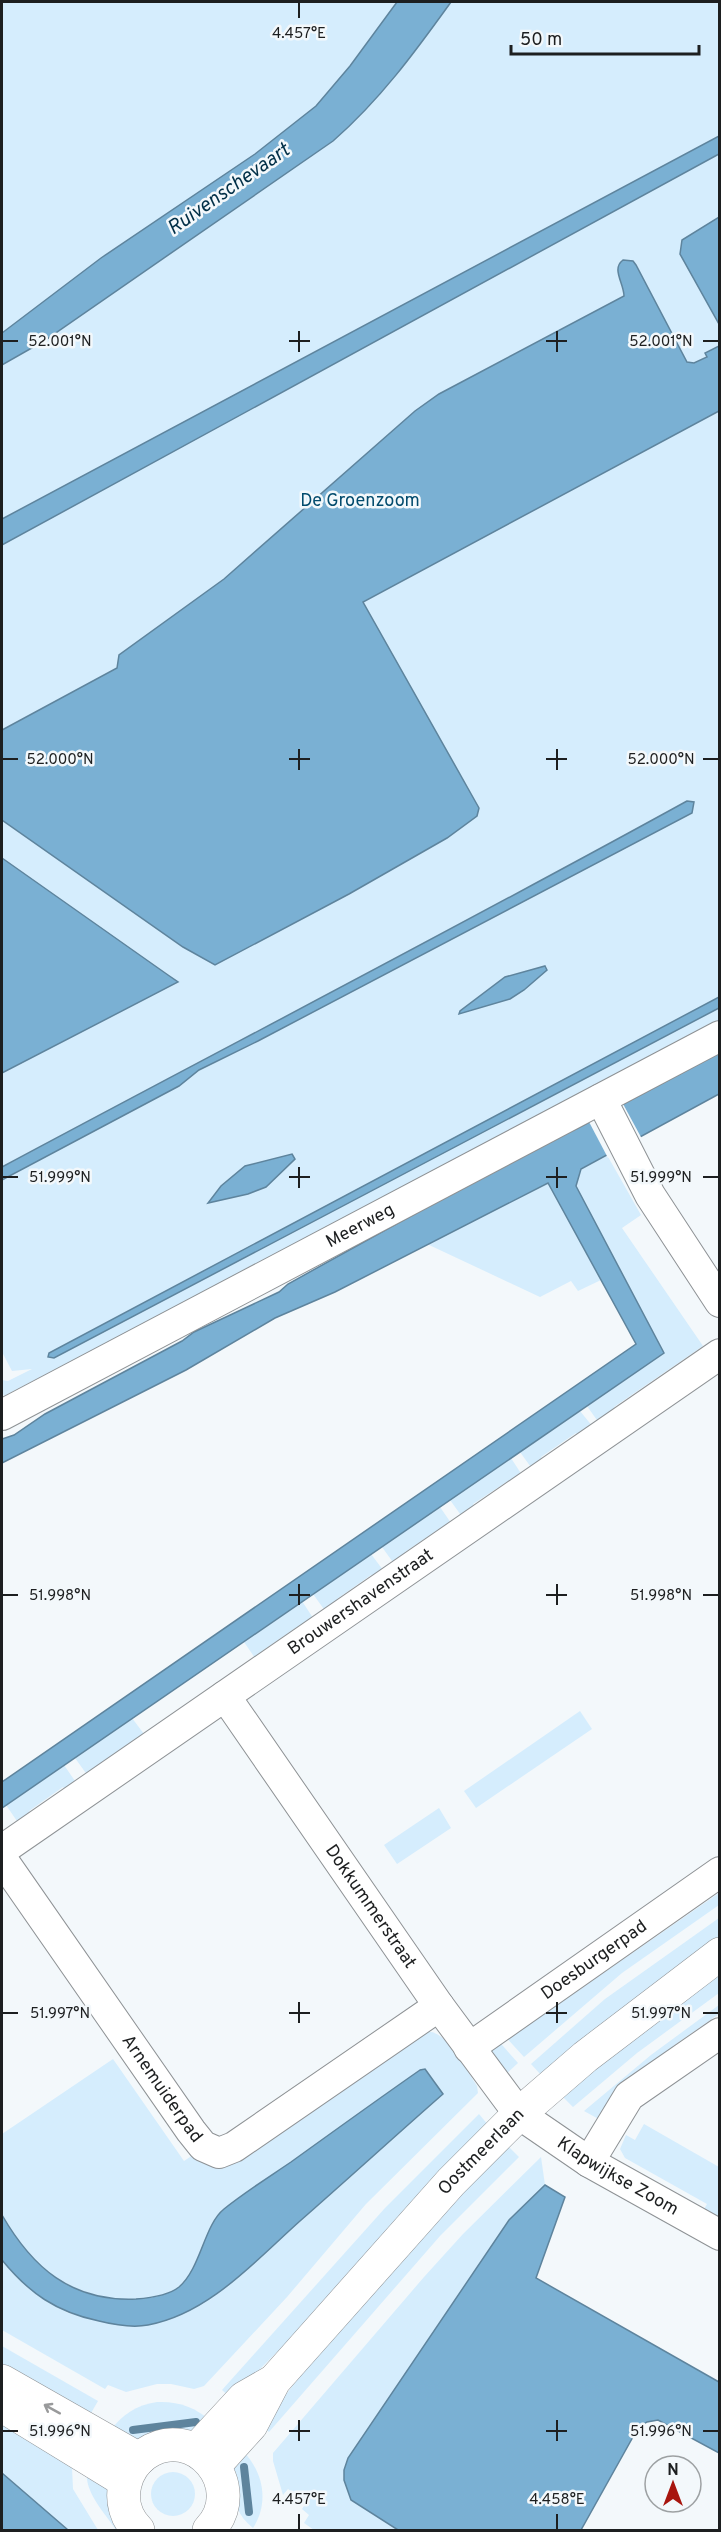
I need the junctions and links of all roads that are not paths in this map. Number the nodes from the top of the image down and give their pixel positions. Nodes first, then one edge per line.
1 (720, 1036) edge
2 (603, 1103) junction
3 (720, 1302) edge
4 (720, 1354) edge
5 (2, 1415) edge
6 (225, 1696) junction
7 (2, 1850) edge
8 (2, 1859) edge
9 (720, 1872) edge
10 (720, 1954) edge
11 (439, 2006) junction
12 (720, 2033) edge
13 (469, 2048) junction
14 (519, 2114) junction
15 (589, 2162) junction
16 (720, 2235) edge
17 (2, 2381) edge
18 (2, 2405) edge
19 (205, 2458) junction
20 (132, 2470) junction
21 (225, 2524) edge
22 (138, 2530) edge

1 - 2 street, Meerweg
2 - 3 street
2 - 5 street, Meerweg
4 - 6 street, Brouwershavenstraat
6 - 7 street, Brouwershavenstraat
6 - 11 street, Dokkummerstraat
8 - 11 street, Arnemuiderpad
9 - 13 street, Doesburgerpad
10 - 14 street, Oostmeerlaan
11 - 13 street, Dokkummerstraat
12 - 15 street
13 - 14 street, Dokkummerstraat
14 - 15 street, Klapwijkse Zoom
14 - 19 street, Oostmeerlaan
15 - 16 street, Klapwijkse Zoom
20 -> 17 street
18 - 20 street
19 - 20 street
19 - 21 street
20 - 22 street

